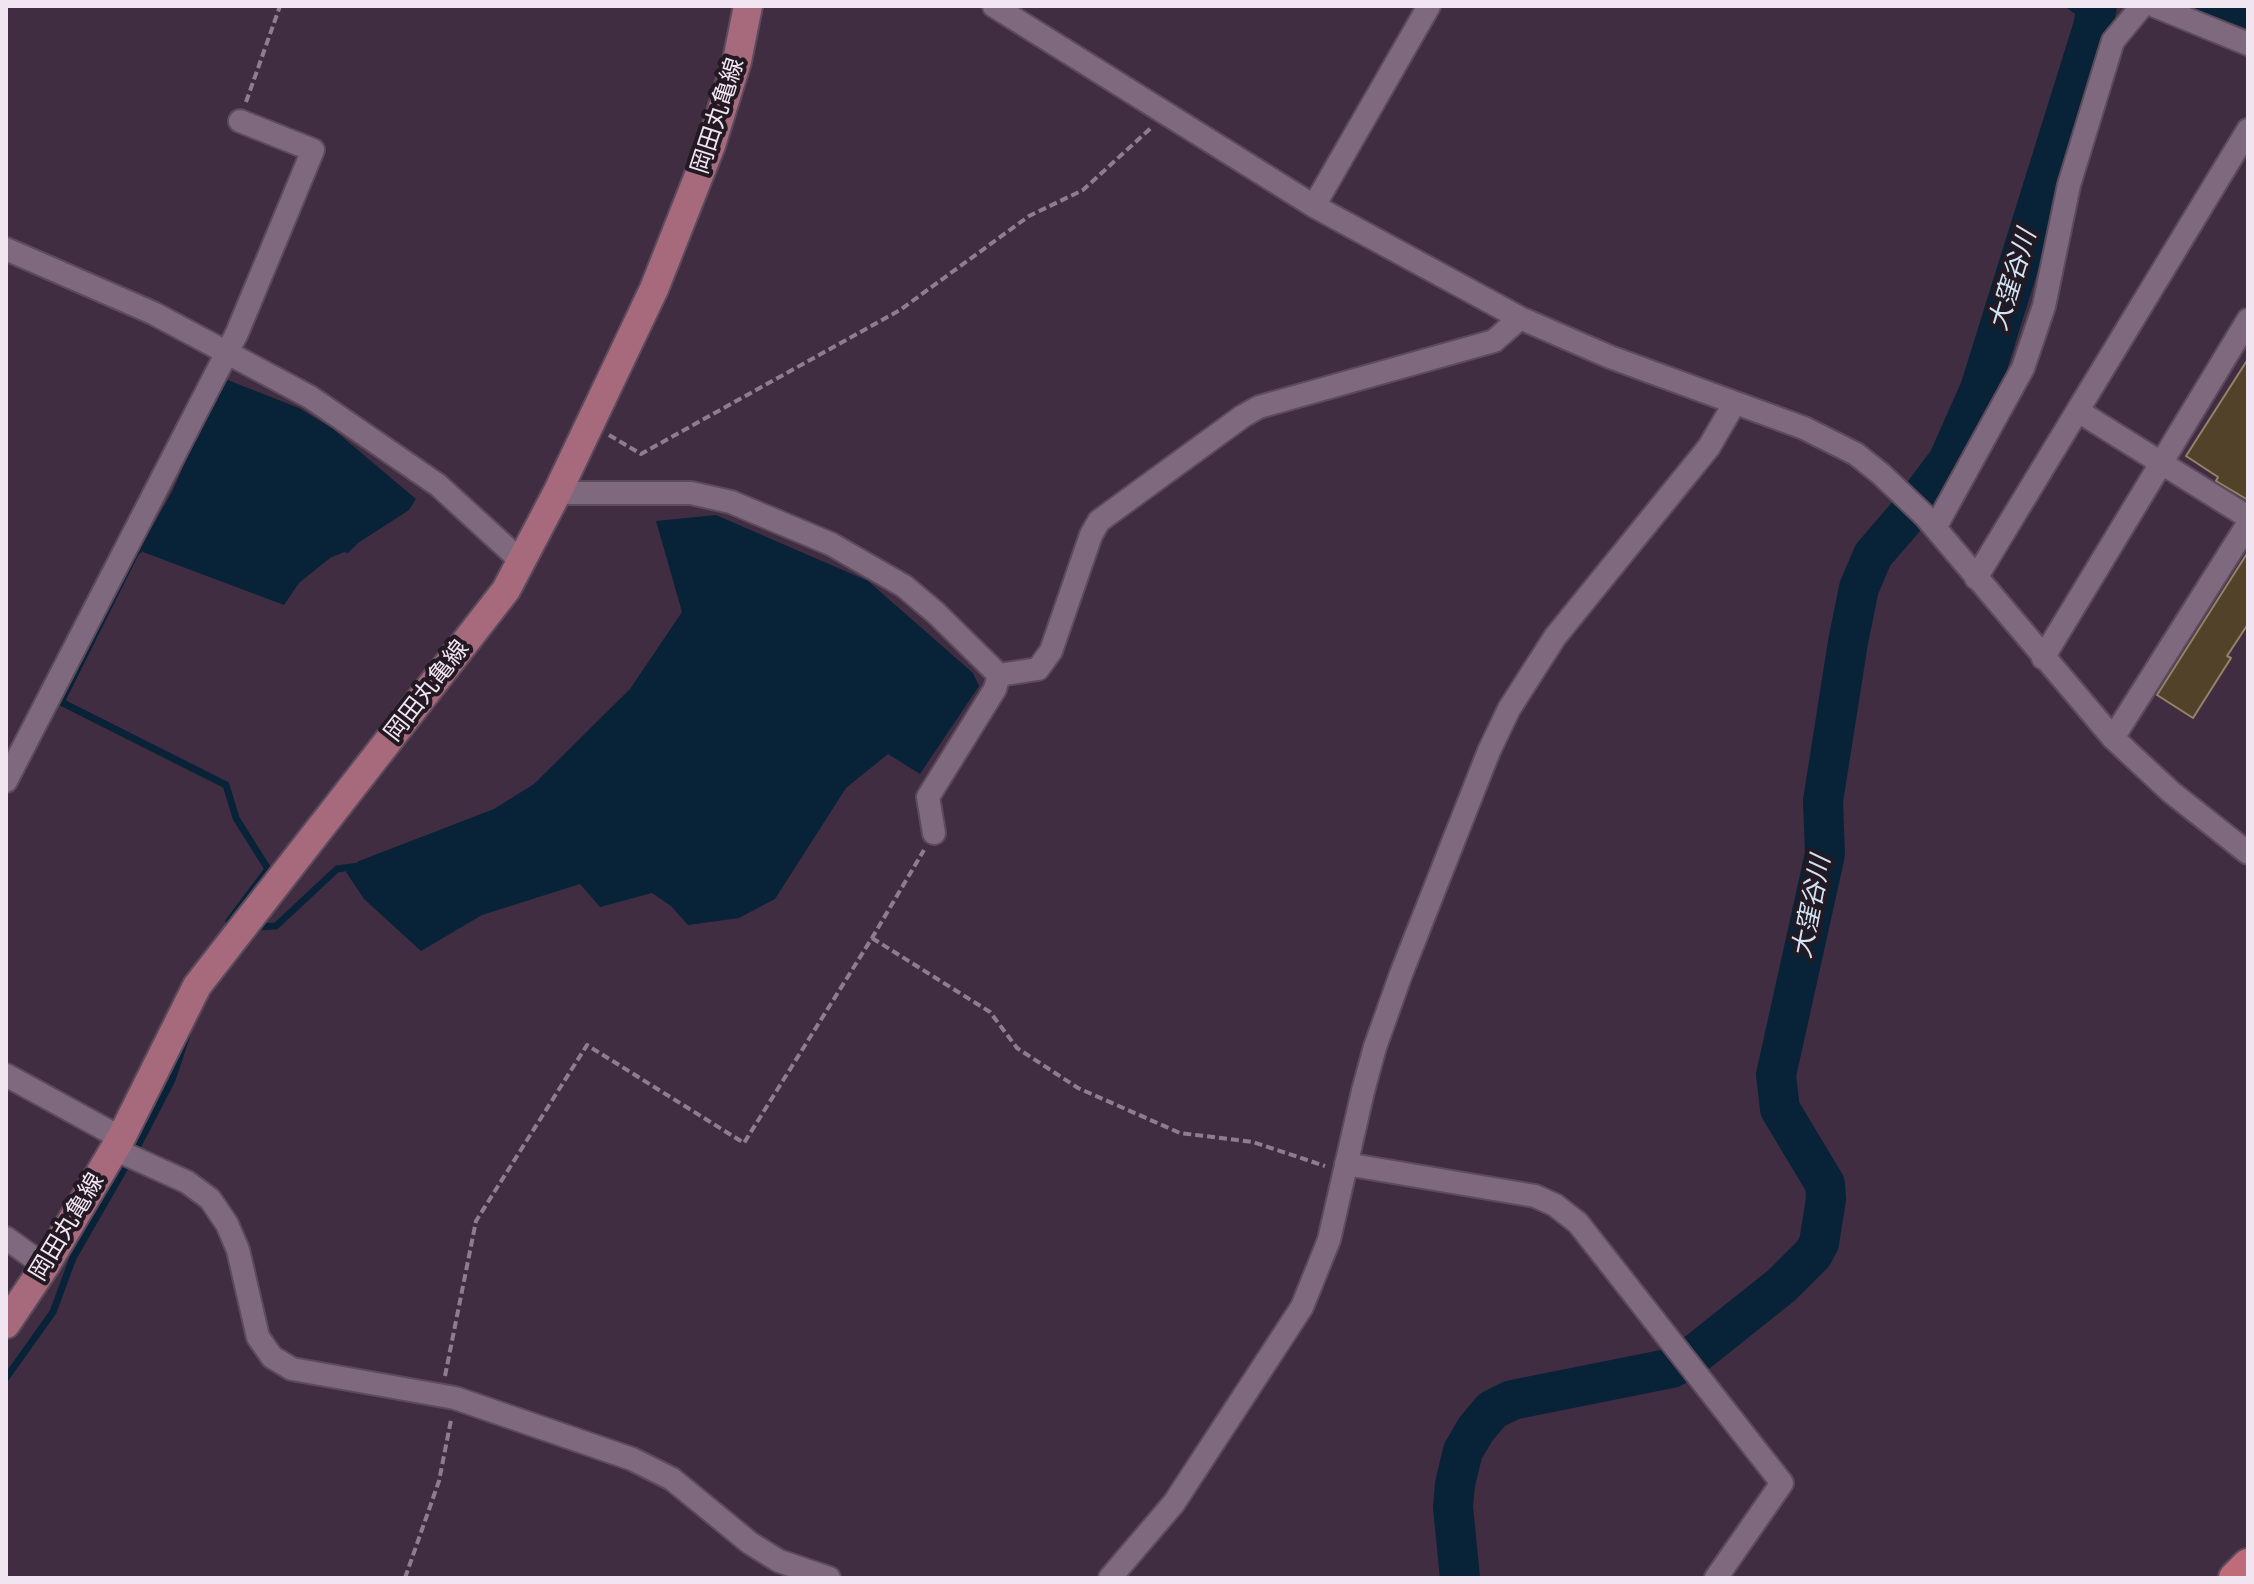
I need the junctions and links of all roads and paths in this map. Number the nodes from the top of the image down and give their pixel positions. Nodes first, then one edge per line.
1 (280, 6) edge
2 (748, 6) edge
3 (994, 6) edge
4 (1429, 6) edge
5 (2142, 6) edge
6 (2155, 6) edge
7 (2248, 44) edge
8 (1166, 115) junction
9 (240, 121) joint
10 (2248, 130) edge
11 (1314, 206) junction
12 (6, 249) edge
13 (1520, 318) junction
14 (2248, 320) edge
15 (225, 353) junction
16 (1734, 404) junction
17 (2078, 411) junction
18 (589, 423) junction
19 (2161, 463) junction
20 (557, 493) junction
21 (2248, 517) edge
22 (1930, 522) junction
23 (2248, 524) edge
24 (521, 561) junction
25 (1976, 578) junction
26 (2043, 658) junction
27 (999, 675) junction
28 (2113, 738) junction
29 (6, 781) edge
30 (934, 833) joint
31 (2248, 853) edge
32 (872, 938) junction
33 (6, 1075) edge
34 (125, 1151) junction
35 (1345, 1168) junction
36 (6, 1238) edge
37 (45, 1266) junction
38 (6, 1324) edge
39 (448, 1396) junction
40 (2248, 1565) edge
41 (405, 1578) edge
42 (829, 1578) edge
43 (1110, 1578) edge
44 (1716, 1578) edge
45 (2235, 1578) edge

1 - 9 path
2 - 18 main road, 岡田丸亀線
3 - 8 street
4 - 11 street
5 - 22 street
6 - 7 street
8 - 11 street
8 - 18 path
9 - 15 street
10 - 17 street
11 - 13 street
12 - 15 street
13 - 16 street
13 - 27 street
14 - 19 street
15 - 24 street
15 - 29 street
16 - 22 street
16 - 35 street
17 - 19 street
17 - 25 street
18 - 20 main road, 岡田丸亀線
19 - 21 street
19 - 26 street
20 - 24 main road, 岡田丸亀線
20 - 27 street
22 - 25 street
23 - 28 street
24 - 34 main road, 岡田丸亀線
25 - 26 street
26 - 28 street
27 - 30 street
28 - 31 street
30 - 32 path
32 - 35 path
32 - 39 path
33 - 34 street
34 - 37 main road, 岡田丸亀線
34 - 39 street
35 - 43 street
35 - 44 street
36 - 37 street
37 - 38 main road, 岡田丸亀線
39 - 41 path
39 - 42 street
40 - 45 highway

